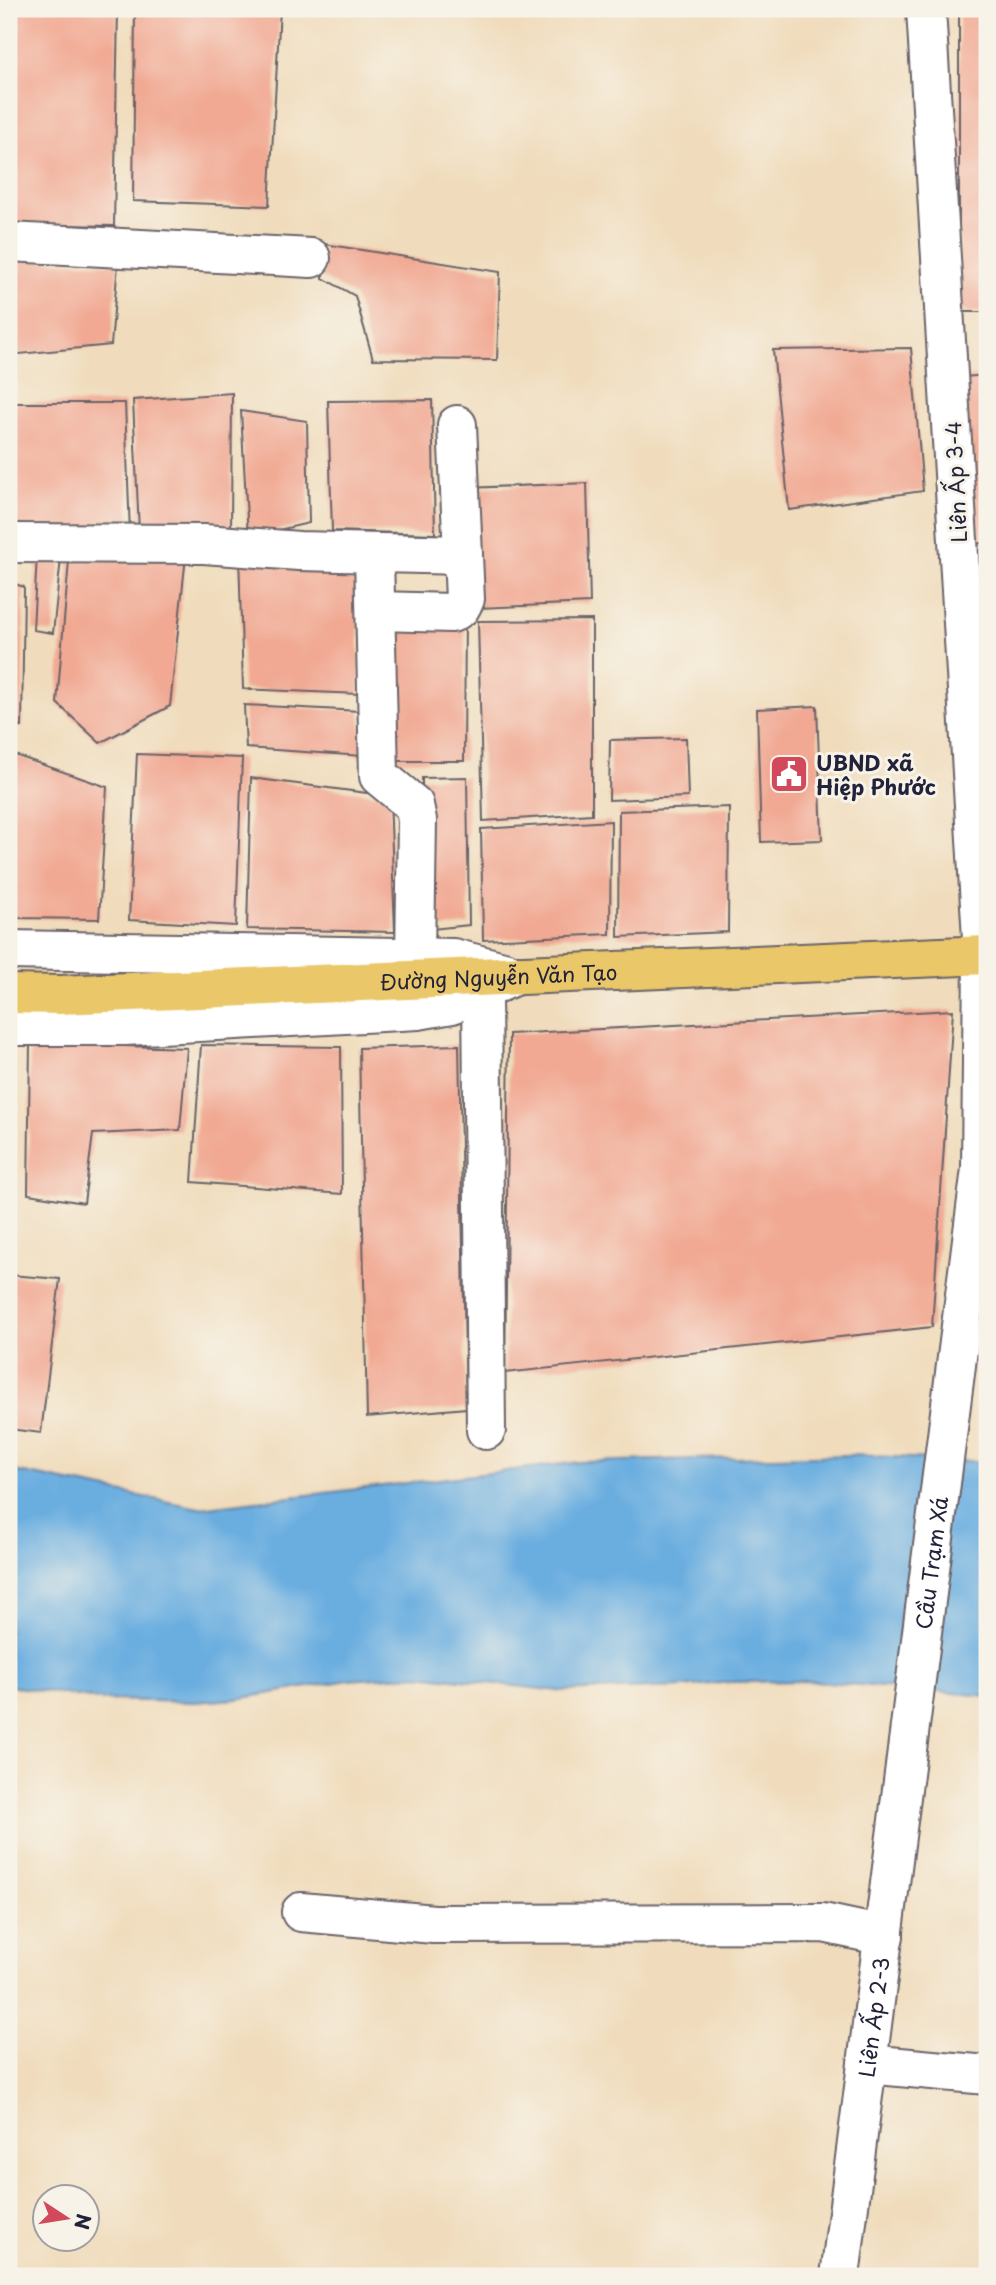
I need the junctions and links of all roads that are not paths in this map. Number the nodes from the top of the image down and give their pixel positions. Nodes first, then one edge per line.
1 (926, 9) edge
2 (9, 242) edge
3 (311, 258) dead end
4 (457, 425) dead end
5 (9, 543) edge
6 (374, 554) junction
7 (463, 555) junction
8 (377, 611) junction
9 (9, 950) edge
10 (985, 955) edge
11 (415, 956) junction
12 (516, 975) junction
13 (482, 991) junction
14 (9, 994) edge
15 (9, 1026) edge
16 (486, 1430) dead end
17 (907, 1757) joint
18 (301, 1912) dead end
19 (884, 1936) junction
20 (867, 2064) junction
21 (987, 2075) edge
22 (840, 2276) edge

1 - 10 street, Liên Ấp 3-4
2 - 3 street
4 - 7 street
5 - 6 street
6 - 7 street
6 - 8 street
7 - 8 street
8 - 11 street
9 - 11 street
10 - 12 main road, Đường Nguyễn Văn Tạo
10 - 17 street, Cầu Trạm Xá
11 - 12 street
12 - 13 street
12 - 14 main road, Đường Nguyễn Văn Tạo
13 - 15 street
13 - 16 street
17 - 19 street, Liên Ấp 2-3
18 - 19 street
19 - 20 street, Liên Ấp 2-3
20 - 21 street
20 - 22 street, Liên Ấp 2-3

